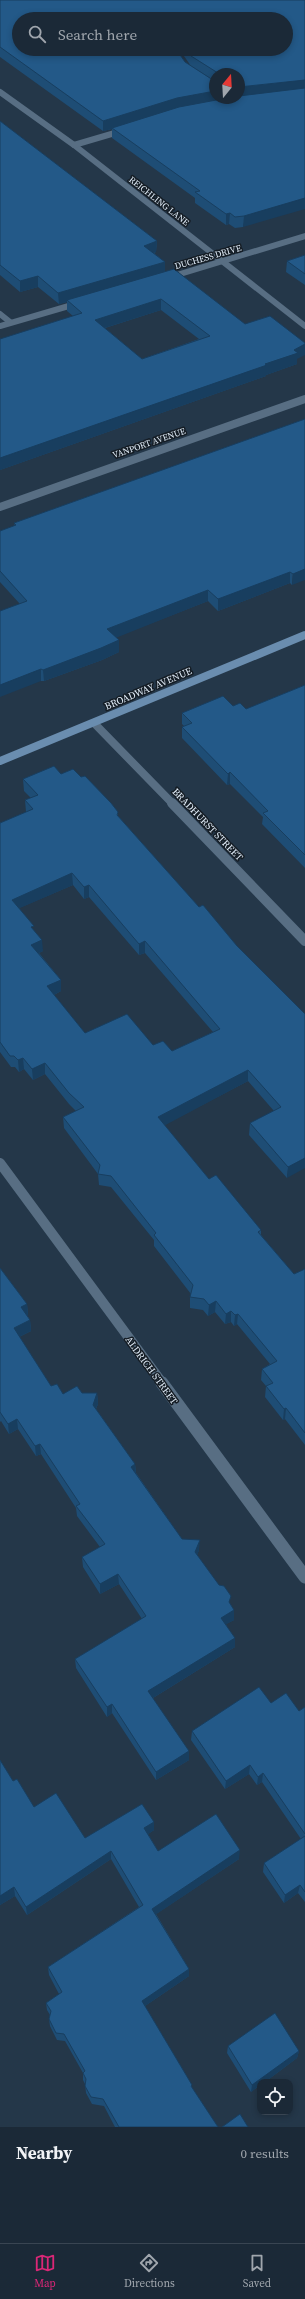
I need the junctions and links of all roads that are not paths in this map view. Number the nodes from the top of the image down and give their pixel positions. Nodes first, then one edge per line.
1 (0, 92) edge
2 (134, 127) edge
3 (74, 145) junction
4 (305, 236) edge
5 (222, 262) junction
6 (162, 280) edge
7 (86, 301) edge
8 (0, 314) edge
9 (10, 322) junction
10 (0, 326) edge
11 (305, 326) edge
12 (305, 399) edge
13 (0, 507) edge
14 (305, 635) edge
15 (94, 723) junction
16 (0, 761) edge
17 (305, 941) edge
18 (0, 1163) edge
19 (305, 1577) edge

1 - 3 street, REICHLING LANE
2 - 3 street
3 - 5 street, REICHLING LANE
4 - 5 street, DUCHESS DRIVE
5 - 6 street, DUCHESS DRIVE
5 - 11 street, REICHLING LANE
7 - 9 street
8 - 9 street
9 - 10 street
12 - 13 street, VANPORT AVENUE
14 - 15 street, BROADWAY AVENUE
15 - 16 street, BROADWAY AVENUE
15 - 17 street, BRADHURST STREET
18 - 19 street, ALDRICH STREET

